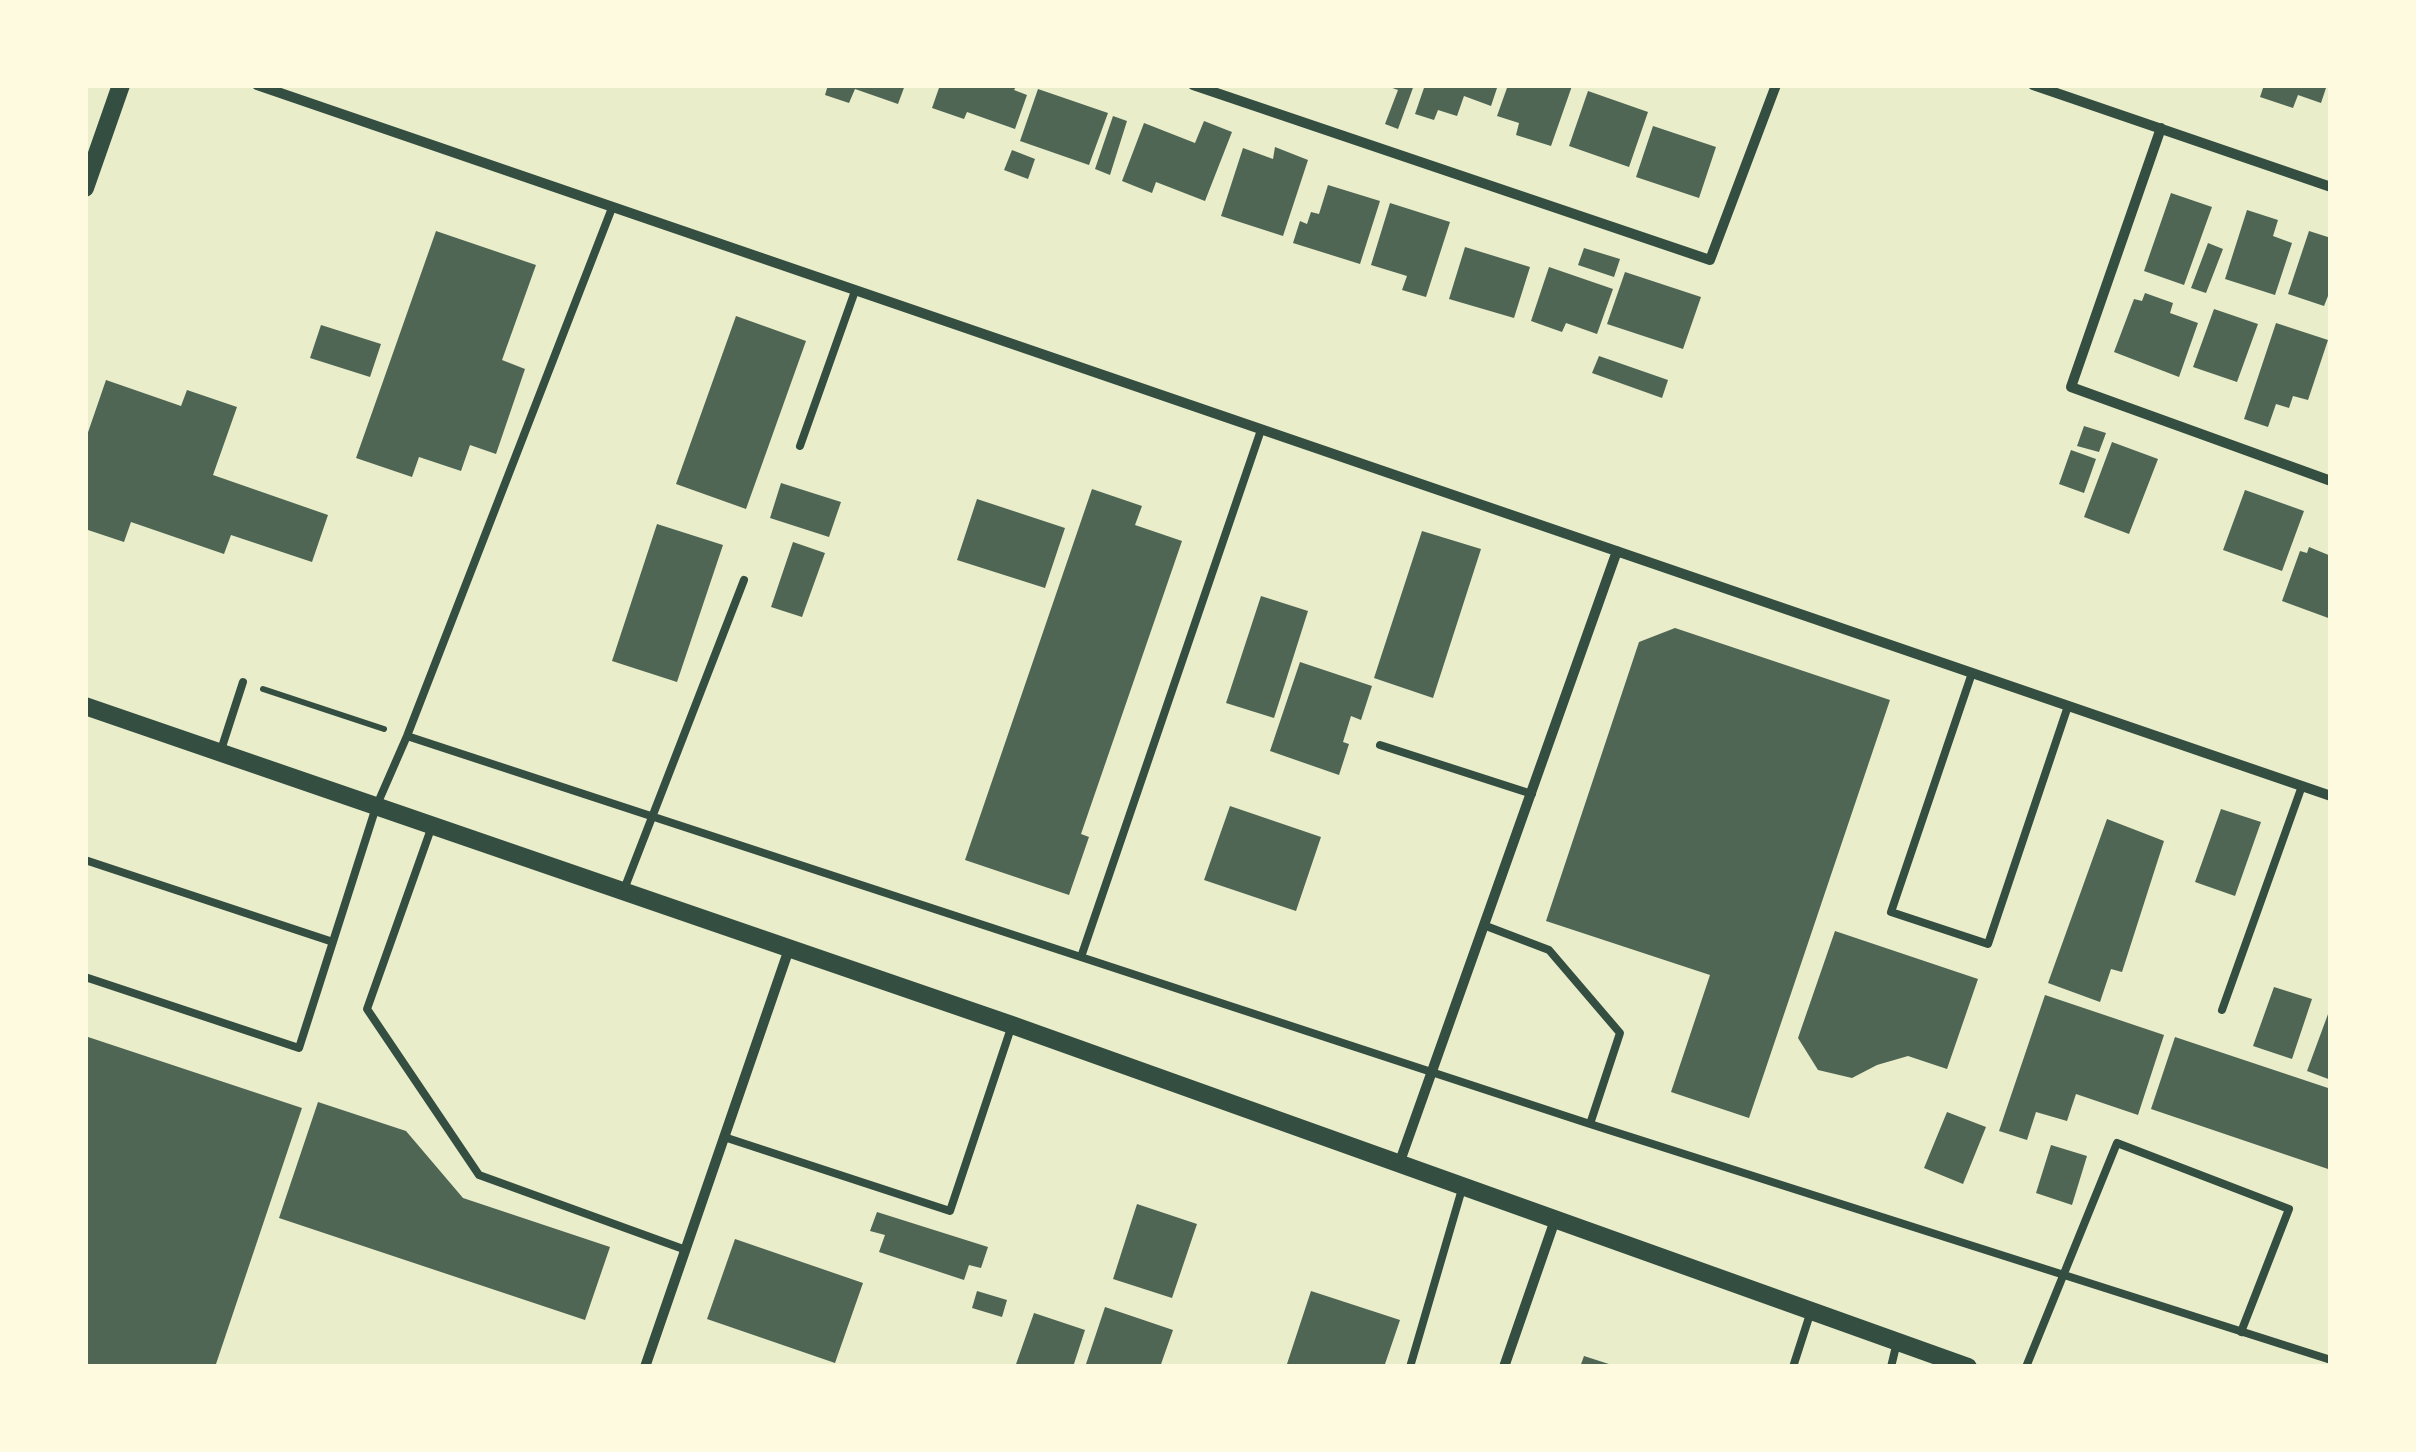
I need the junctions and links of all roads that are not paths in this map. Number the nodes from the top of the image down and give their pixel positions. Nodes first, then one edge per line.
1 (121, 85) edge
2 (257, 85) edge
3 (1193, 85) edge
4 (1776, 85) edge
5 (2033, 85) edge
6 (2161, 128) junction
7 (2331, 187) edge
8 (85, 188) edge
9 (612, 208) junction
10 (855, 291) junction
11 (1261, 430) junction
12 (800, 446) dead end
13 (2331, 481) edge
14 (1617, 551) junction
15 (744, 580) dead end
16 (1972, 673) junction
17 (243, 682) road end
18 (85, 706) edge
19 (2068, 706) junction
20 (407, 736) junction
21 (1380, 745) dead end
22 (220, 753) junction
23 (2302, 786) junction
24 (1532, 794) junction
25 (2331, 796) edge
26 (376, 806) junction
27 (652, 816) junction
28 (432, 826) junction
29 (85, 860) edge
30 (623, 892) junction
31 (1486, 926) junction
32 (333, 942) junction
33 (789, 949) junction
34 (1081, 957) junction
35 (85, 977) edge
36 (2222, 1010) dead end
37 (1012, 1025) junction
38 (1434, 1073) junction
39 (1590, 1124) junction
40 (724, 1137) junction
41 (1400, 1164) junction
42 (1463, 1187) junction
43 (1554, 1220) junction
44 (686, 1250) junction
45 (2065, 1276) junction
46 (1810, 1311) junction
47 (2242, 1332) junction
48 (1897, 1342) junction
49 (2331, 1360) edge
50 (645, 1367) edge
51 (1410, 1367) edge
52 (1504, 1367) edge
53 (1793, 1367) edge
54 (1890, 1367) edge
55 (1968, 1367) edge
56 (2026, 1367) edge

1 - 8 street
2 - 9 street
3 - 4 street
5 - 6 street
6 - 7 street
6 - 13 street
9 - 10 street
9 - 20 lane
10 - 11 street
10 - 12 lane
11 - 14 street
11 - 34 lane
14 - 16 street
14 - 24 street
15 - 27 lane
16 - 19 street
16 - 19 lane
17 - 22 lane
18 - 22 street
19 - 23 street
20 - 26 lane
20 - 27 lane
21 - 24 lane
22 - 26 street
23 - 25 street
23 - 36 lane
24 - 31 street
26 - 28 street
26 - 32 lane
27 - 30 lane
27 - 34 lane
28 - 30 street
28 - 44 lane
29 - 32 lane
30 - 33 street
31 - 38 street
31 - 39 lane
32 - 35 lane
33 - 37 street
33 - 40 street
34 - 38 lane
37 - 40 lane
37 - 41 street
38 - 39 lane
38 - 41 street
39 - 45 lane
40 - 44 street
41 - 42 street
42 - 43 street
42 - 51 lane
43 - 46 street
43 - 52 street
44 - 50 street
45 - 47 lane
45 - 47 lane
45 - 56 lane
46 - 48 street
46 - 53 lane
47 - 49 lane
48 - 54 lane
48 - 55 street

